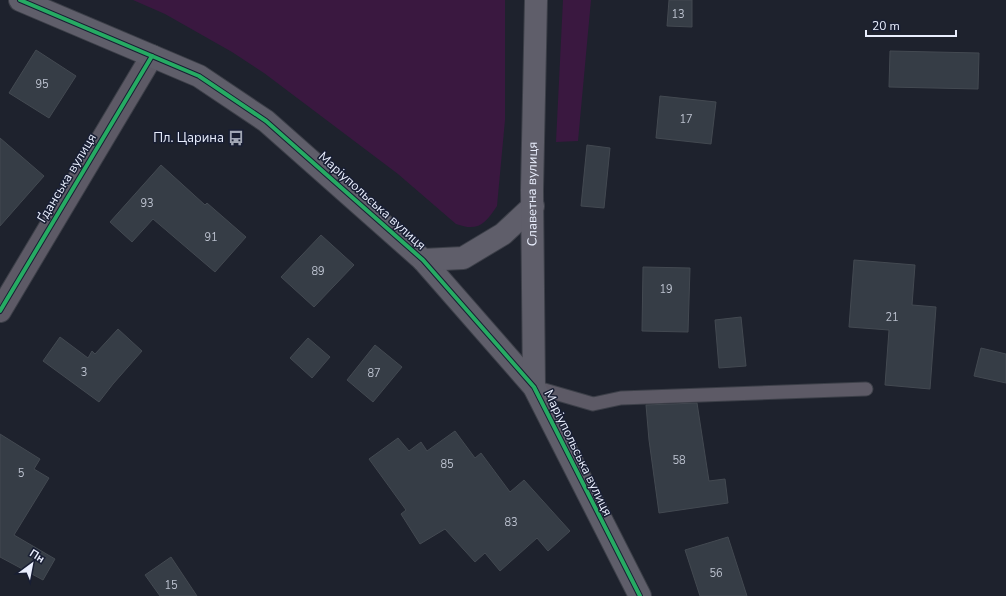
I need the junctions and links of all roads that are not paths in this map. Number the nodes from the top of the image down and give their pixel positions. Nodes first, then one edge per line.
1 (20, 0) edge
2 (536, 0) edge
3 (152, 56) junction
4 (532, 206) junction
5 (423, 260) junction
6 (0, 311) edge
7 (534, 387) junction
8 (866, 389) dead end
9 (640, 596) edge

1 - 3 street, Маріупольська вулиця
2 - 4 street, Славетна вулиця
3 - 5 street, Маріупольська вулиця
3 - 6 street, Ґданська вулиця
4 - 5 street
4 - 7 street, Славетна вулиця
5 - 7 street, Маріупольська вулиця
7 - 8 lane
7 - 9 street, Маріупольська вулиця

